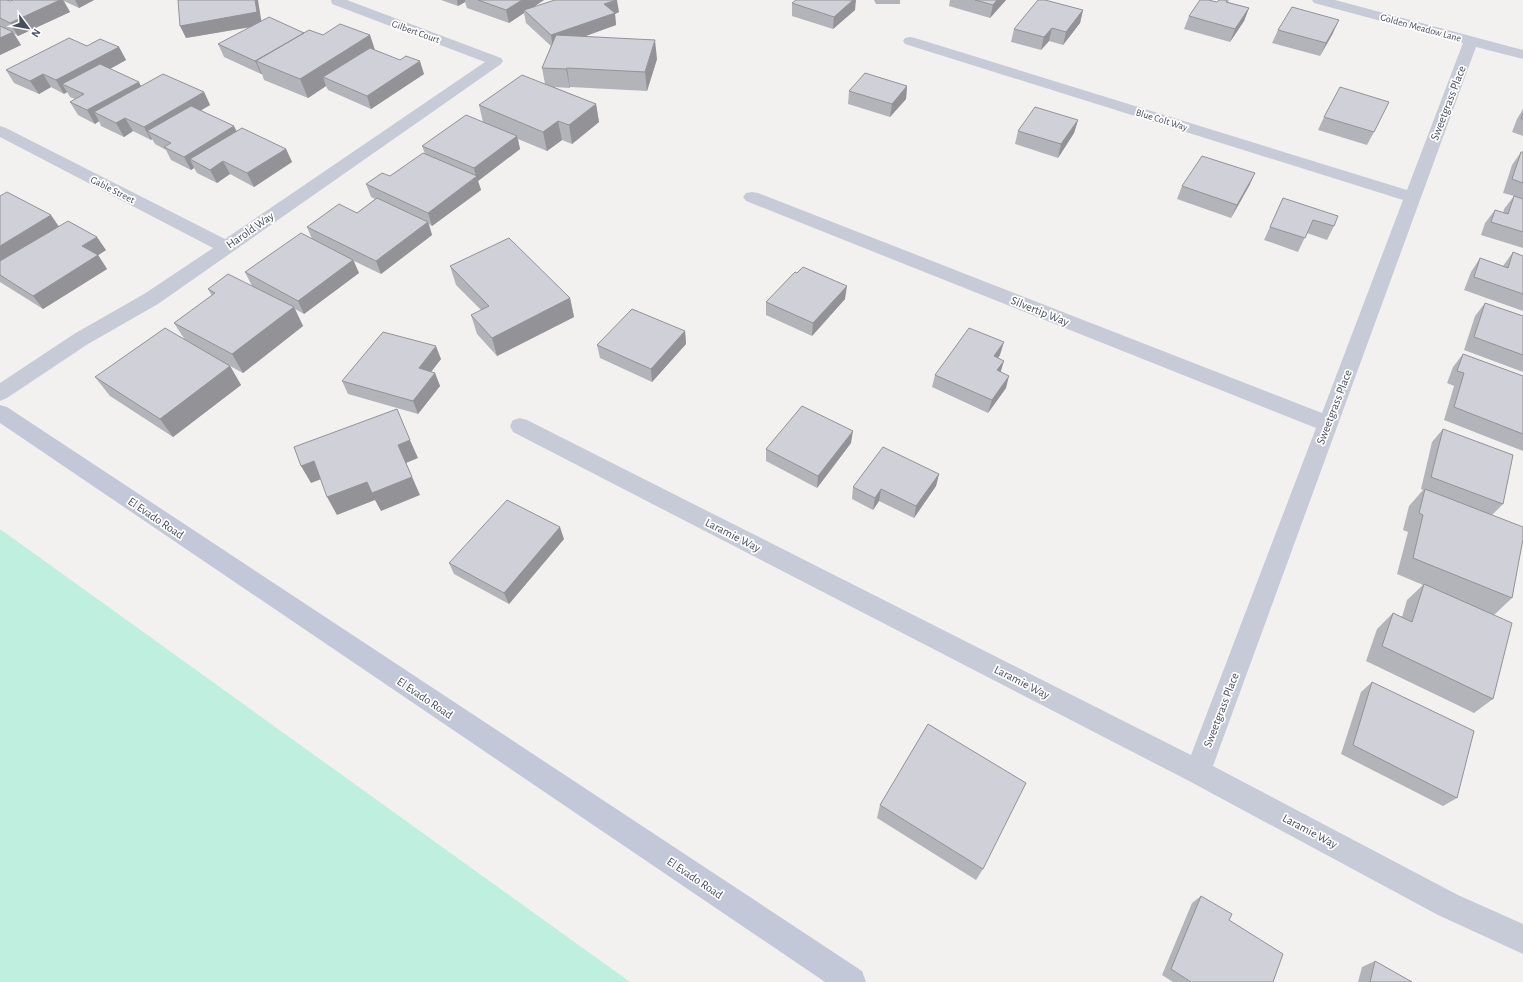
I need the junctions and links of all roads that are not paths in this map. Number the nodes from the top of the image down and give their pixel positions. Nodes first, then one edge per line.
1 (1319, 0) edge
2 (337, 2) dead end
3 (910, 40) dead end
4 (1471, 41) junction
5 (1523, 55) edge
6 (496, 61) joint
7 (0, 131) edge
8 (752, 197) dead end
9 (1413, 198) junction
10 (226, 247) junction
11 (0, 393) edge
12 (0, 413) edge
13 (1328, 424) junction
14 (520, 426) dead end
15 (1198, 772) junction
16 (1523, 939) edge
17 (851, 982) edge

1 - 4 street, Golden Meadow Lane
2 - 6 street, Gilbert Court
3 - 9 street, Blue Colt Way
4 - 5 street, Golden Meadow Lane
4 - 9 street, Sweetgrass Place
6 - 10 street, Harold Way
7 - 10 street, Gable Street
8 - 13 street, Silvertip Way
9 - 13 street, Sweetgrass Place
10 - 11 street, Harold Way
12 - 17 street, El Evado Road
13 - 15 street, Sweetgrass Place
14 - 15 street, Laramie Way
15 - 16 street, Laramie Way

